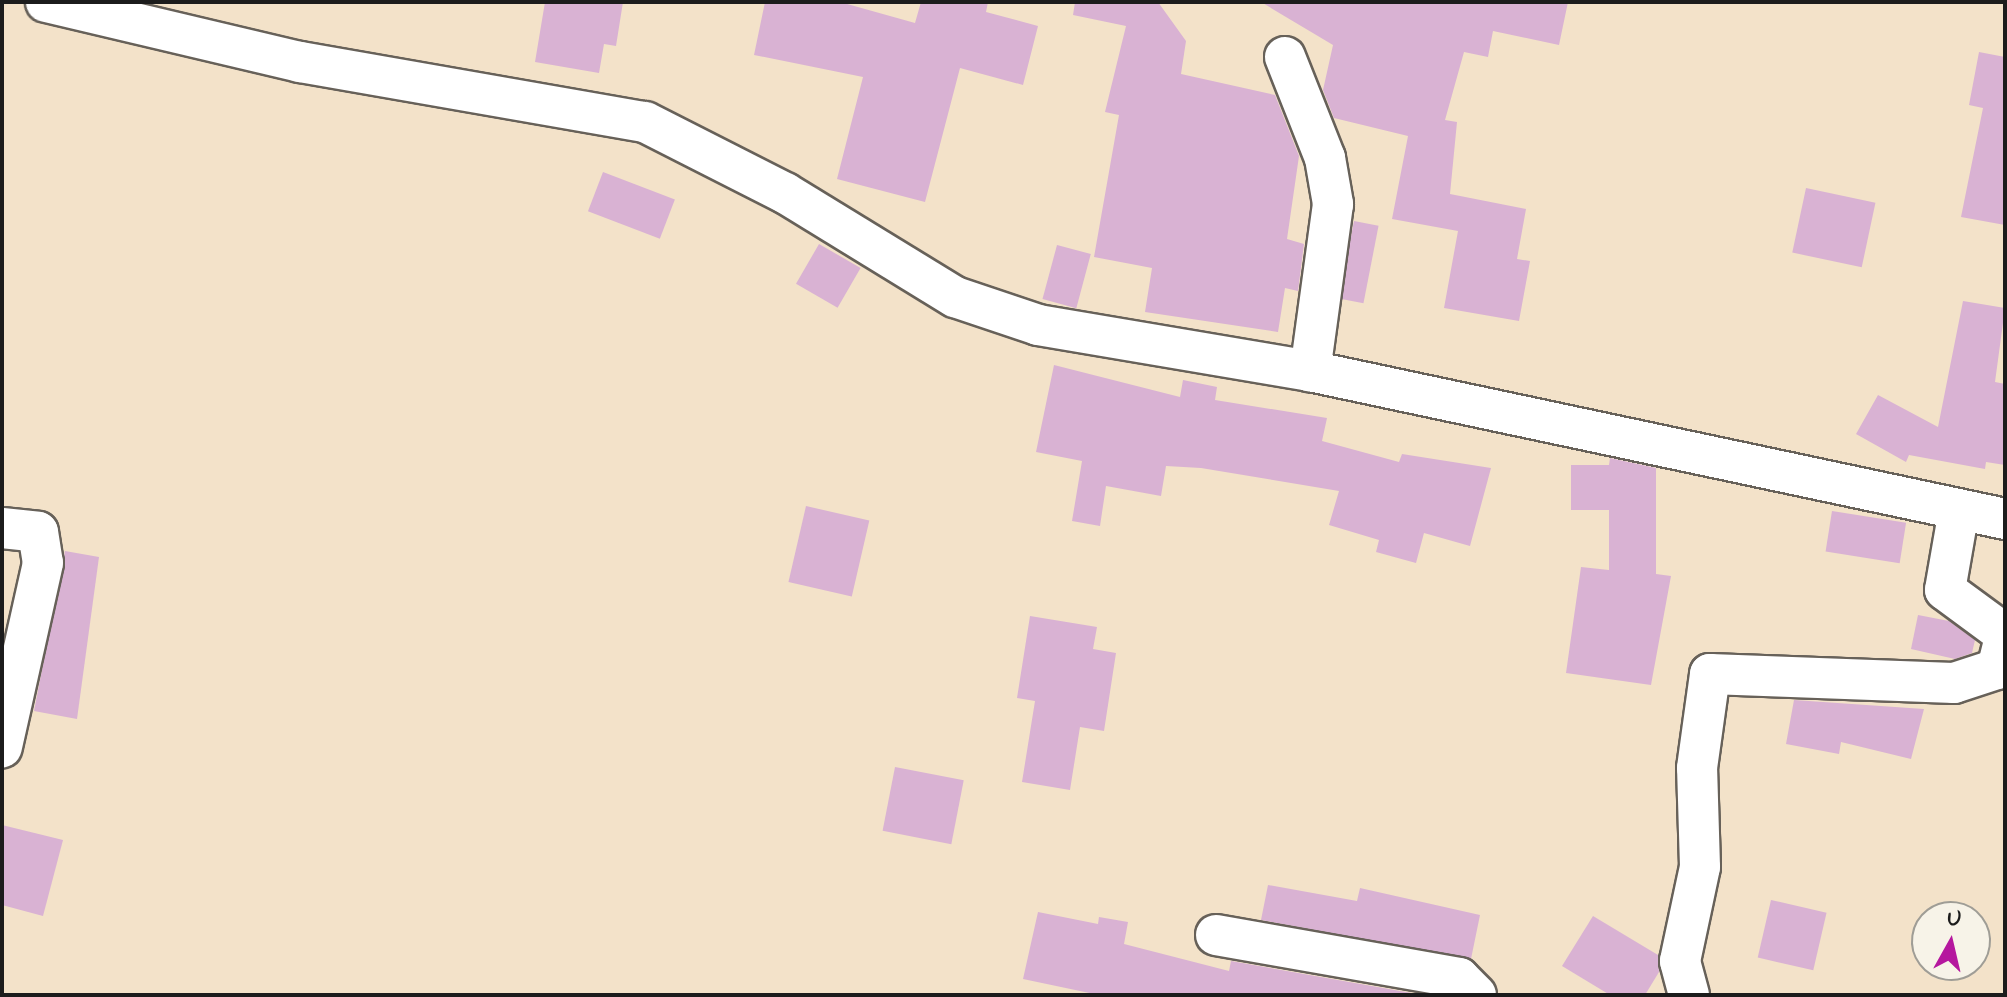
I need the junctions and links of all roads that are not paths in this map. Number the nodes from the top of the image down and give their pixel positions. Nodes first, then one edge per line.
1 (46, 2) edge
2 (1285, 57) dead end
3 (1310, 371) junction
4 (1959, 510) junction
5 (2005, 519) edge
6 (2, 528) edge
7 (2005, 635) edge
8 (2, 747) edge
9 (1216, 935) dead end
10 (1476, 995) edge
11 (1689, 995) edge

1 - 3 street
2 - 3 street
3 - 4 street
4 - 5 street
4 - 7 street
6 - 8 street
7 - 11 street
9 - 10 street

